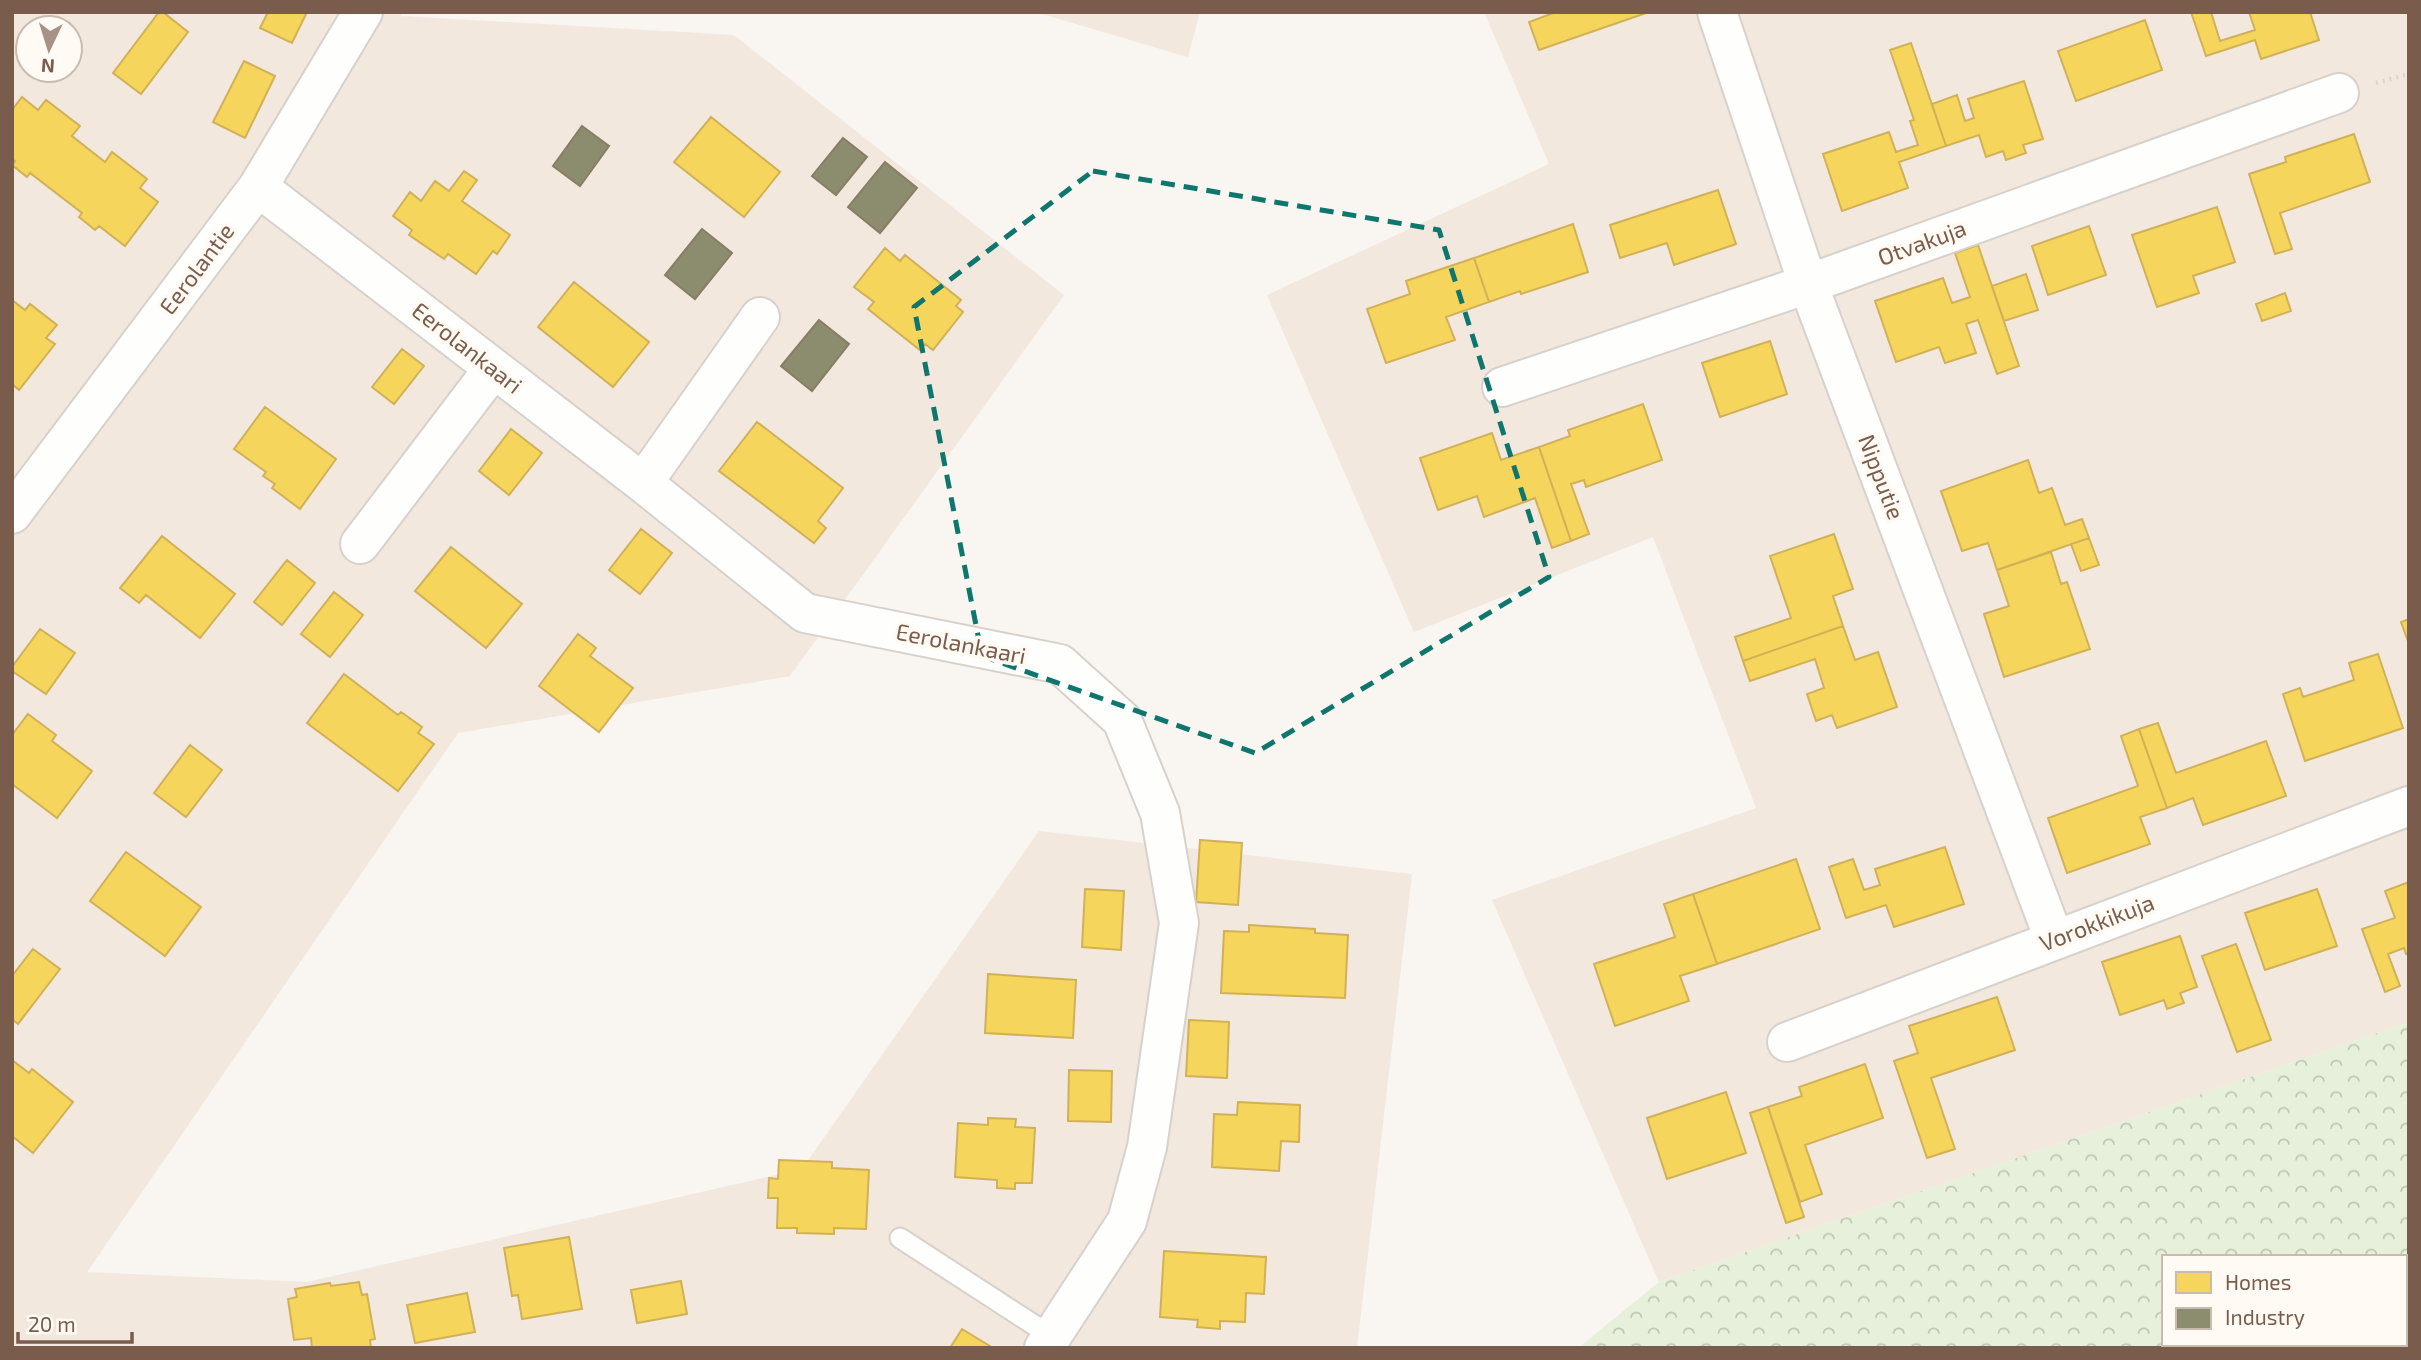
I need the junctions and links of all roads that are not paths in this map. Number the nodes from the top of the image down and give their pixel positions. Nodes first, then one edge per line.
1 (363, 12) edge
2 (1717, 12) edge
3 (2339, 93) dead end
4 (258, 187) junction
5 (1808, 284) junction
6 (760, 317) dead end
7 (493, 369) junction
8 (1502, 387) dead end
9 (643, 483) junction
10 (12, 514) edge
11 (360, 544) dead end
12 (2409, 806) edge
13 (2054, 939) junction
14 (1787, 1042) dead end
15 (900, 1238) dead end
16 (1047, 1342) edge

1 - 4 street, Eerolantie
2 - 5 street, Nipputie
3 - 5 street, Otvakuja
4 - 7 street, Eerolankaari
4 - 10 street, Eerolantie
5 - 8 street, Otvakuja
5 - 13 street, Nipputie
6 - 9 street
7 - 9 street, Eerolankaari
7 - 11 street
9 - 16 street, Eerolankaari
12 - 13 street, Vorokkikuja
13 - 14 street, Vorokkikuja
15 - 16 lane

